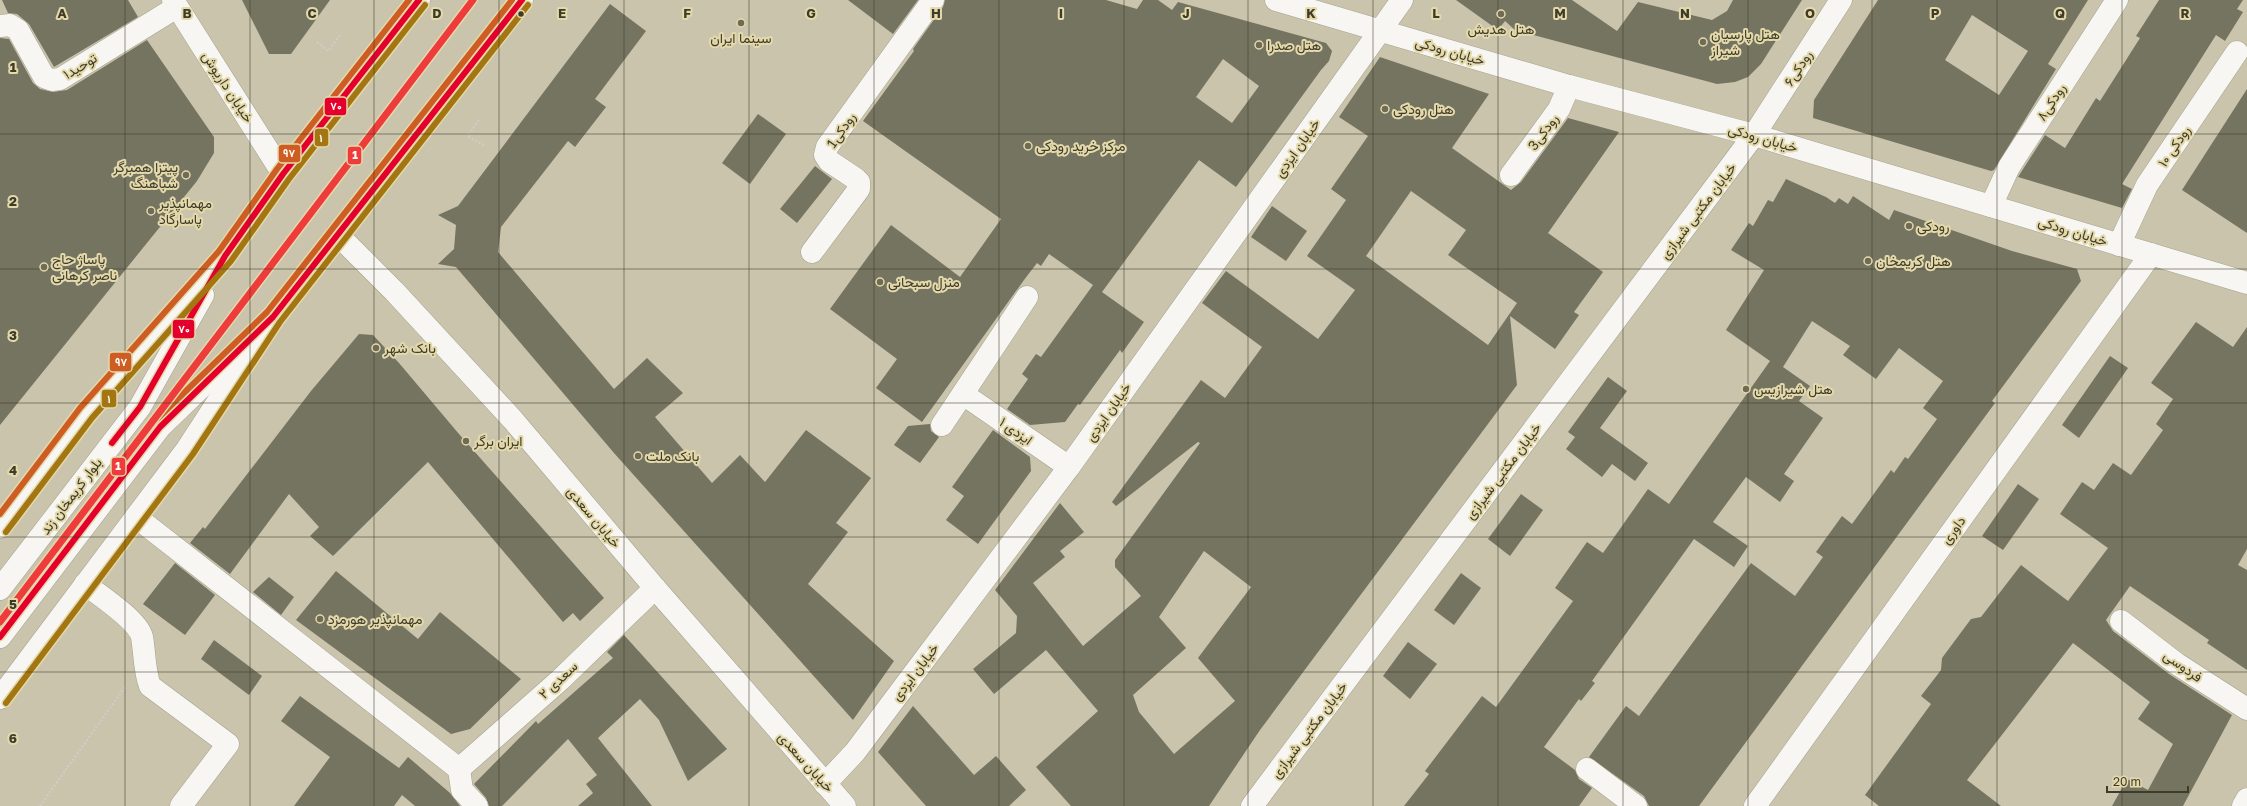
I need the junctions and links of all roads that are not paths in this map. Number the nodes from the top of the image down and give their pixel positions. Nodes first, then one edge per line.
1 (418, 0) edge
2 (522, 0) edge
3 (933, 0) edge
4 (1276, 0) edge
5 (1402, 0) edge
6 (1841, 0) edge
7 (2118, 0) edge
8 (175, 3) edge
9 (0, 26) edge
10 (1380, 31) junction
11 (2236, 52) dead end
12 (1569, 86) junction
13 (1754, 135) junction
14 (283, 174) junction
15 (1511, 175) dead end
16 (1990, 206) junction
17 (337, 234) junction
18 (2119, 244) junction
19 (812, 252) dead end
20 (2151, 254) junction
21 (225, 256) junction
22 (2247, 283) edge
23 (1027, 297) dead end
24 (273, 318) junction
25 (963, 394) junction
26 (942, 425) dead end
27 (1069, 468) junction
28 (136, 517) junction
29 (0, 527) edge
30 (85, 584) junction
31 (655, 588) junction
32 (0, 589) edge
33 (2121, 621) dead end
34 (0, 637) edge
35 (0, 698) edge
36 (2247, 709) edge
37 (459, 769) junction
38 (1586, 769) dead end
39 (825, 784) junction
40 (2247, 799) edge
41 (181, 806) edge
42 (477, 806) edge
43 (845, 806) edge
44 (1252, 806) edge
45 (1636, 806) edge
46 (1755, 806) edge
47 (2243, 806) edge

1 - 14 street, بلوار کریمخان زند
2 - 17 street, بلوار کریمخان زند
3 - 19 street, 1رودکی
4 - 10 street, خیابان رودکی
5 - 10 street, خیابان ایزدی
6 - 13 street, رودکی۶
7 - 16 street, رودکی۸
8 - 9 street, توحید۱
8 - 14 street, خیابان داریوش
10 - 12 street, خیابان رودکی
10 - 27 street, خیابان ایزدی
11 - 18 street, رودکی ۱۰
12 - 13 street, خیابان رودکی
12 - 15 street, 3رودکی
13 - 16 street, خیابان رودکی
13 - 44 street, خیابان مکتبی شیرازی
14 - 21 street, بلوار کریمخان زند
16 - 18 street, خیابان رودکی
17 - 24 street, بلوار کریمخان زند
17 - 31 street, خیابان سعدی
18 - 20 street, خیابان رودکی
20 - 22 street, خیابان رودکی
20 - 46 street, داوری
21 - 29 street, بلوار کریمخان زند
21 - 32 street, بلوار کریمخان زند
23 - 25 street
24 - 28 street, بلوار کریمخان زند
24 - 34 street, بلوار کریمخان زند
25 - 26 street
25 - 27 street, ایزدی ۱
27 - 39 street, خیابان ایزدی
28 - 30 street, بلوار کریمخان زند
28 - 37 street
30 - 35 street, بلوار کریمخان زند
30 - 41 street
31 - 37 street, سعدی ۲
31 - 39 street, خیابان سعدی
33 - 36 street, فردوسی
37 - 42 street
38 - 45 street
39 - 43 street, خیابان سعدی
40 - 47 street

